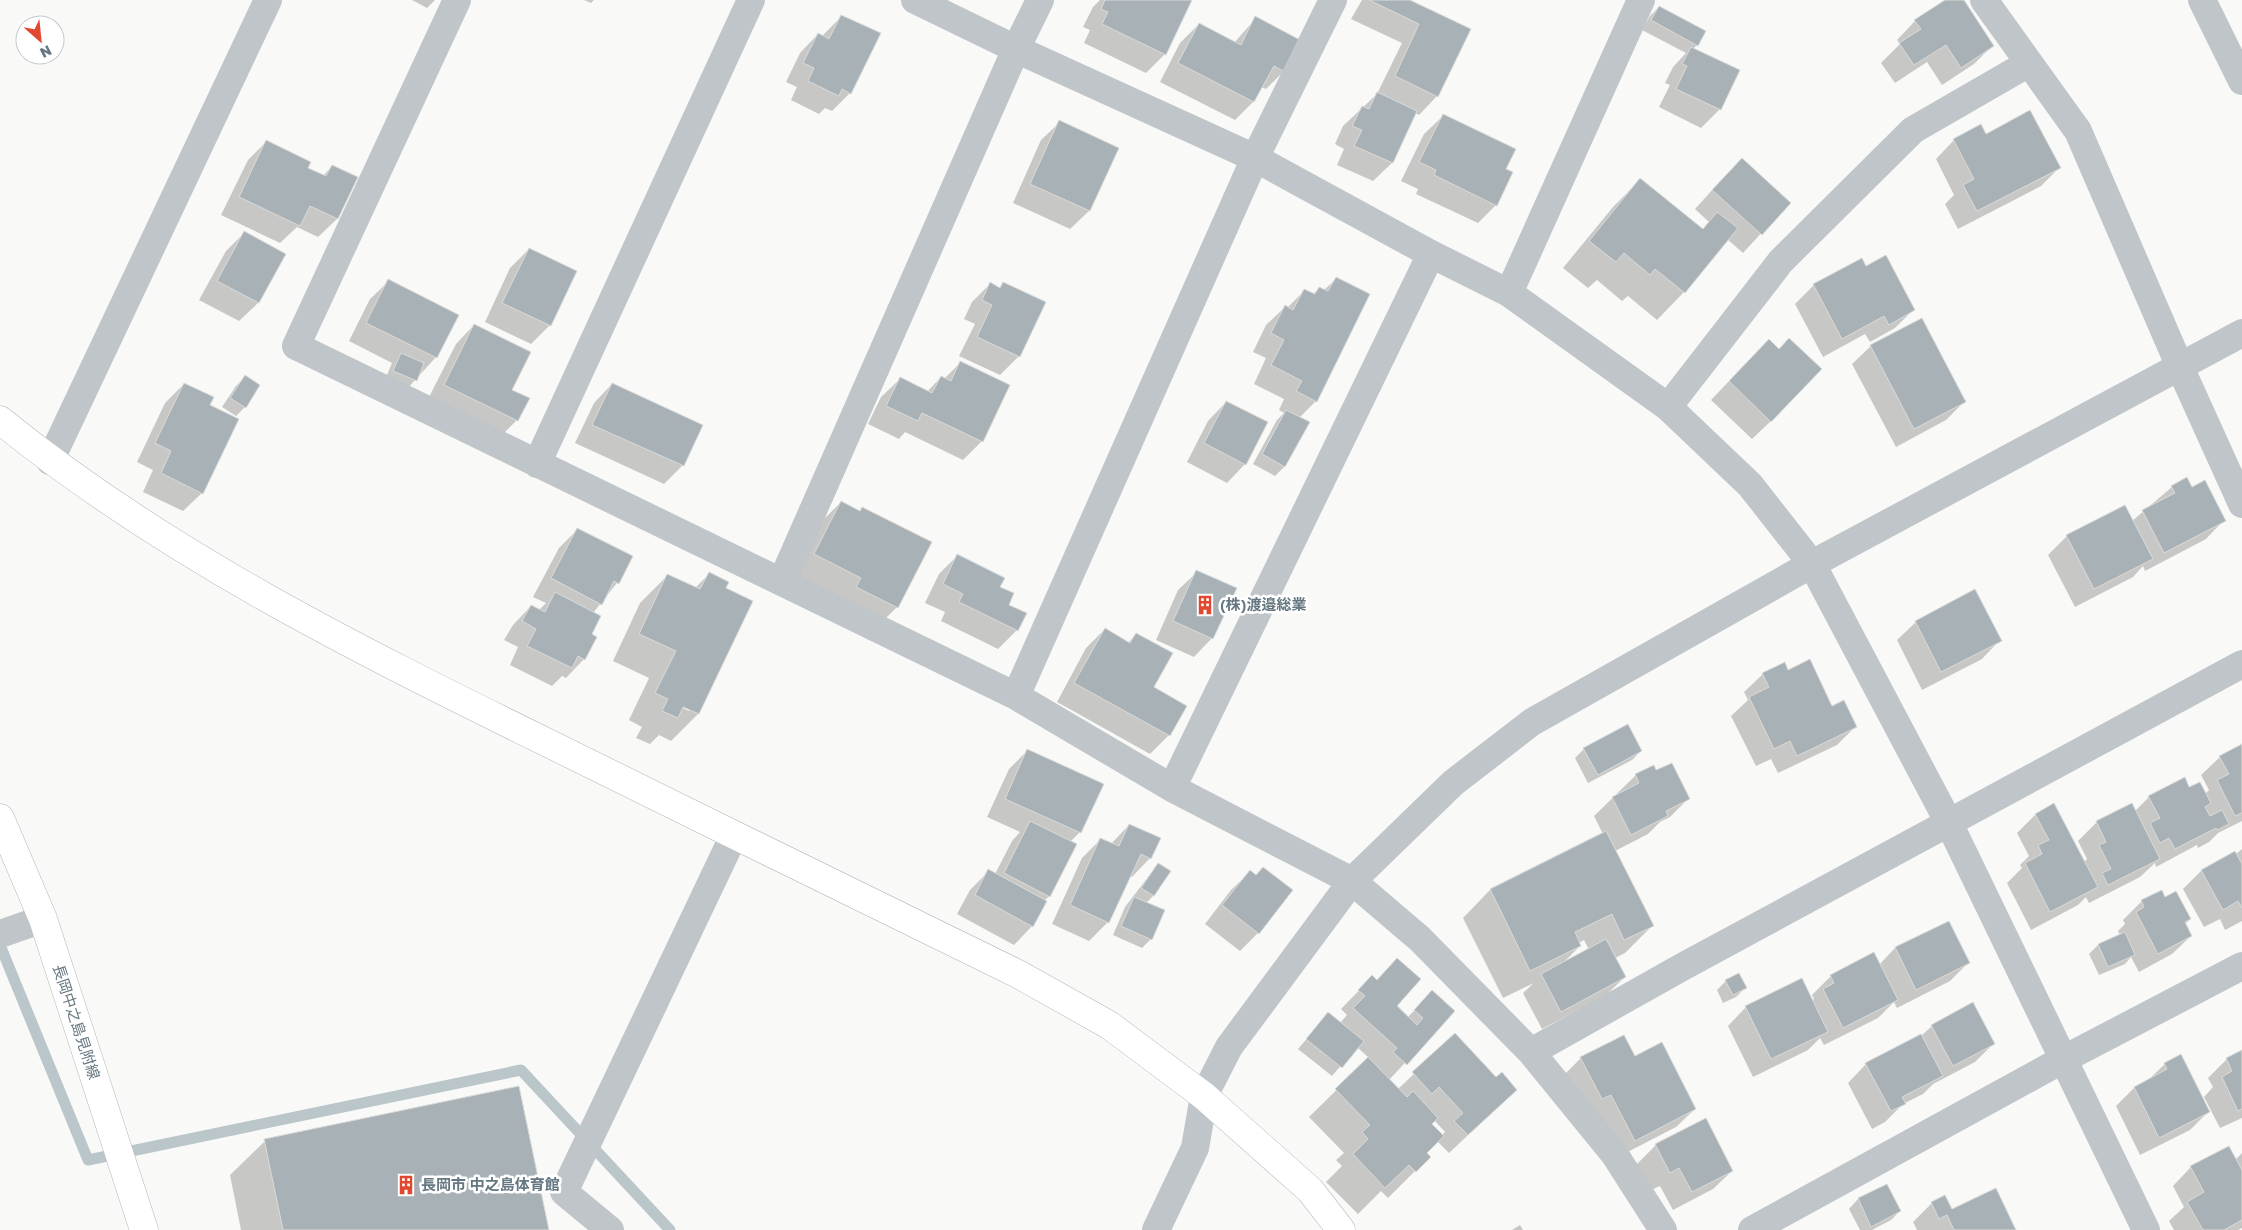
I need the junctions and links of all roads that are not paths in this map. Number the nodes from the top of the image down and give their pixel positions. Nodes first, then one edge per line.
1 (268, 0) edge
2 (457, 0) edge
3 (751, 0) edge
4 (915, 0) edge
5 (1040, 0) edge
6 (1333, 0) edge
7 (1641, 0) edge
8 (1984, 0) edge
9 (2202, 0) edge
10 (1016, 49) junction
11 (2029, 63) junction
12 (2242, 81) edge
13 (1255, 158) junction
14 (1431, 254) junction
15 (1509, 293) junction
16 (2242, 334) edge
17 (2180, 367) junction
18 (1668, 407) junction
19 (0, 420) edge
20 (50, 461) junction
21 (537, 464) junction
22 (2242, 504) edge
23 (1812, 564) junction
24 (782, 581) junction
25 (2242, 664) edge
26 (1016, 696) junction
27 (1172, 788) junction
28 (0, 818) edge
29 (1948, 823) junction
30 (734, 835) junction
31 (1352, 881) junction
32 (43, 919) junction
33 (0, 934) edge
34 (2242, 966) edge
35 (1531, 1052) junction
36 (2062, 1060) junction
37 (1204, 1096) junction
38 (144, 1230) edge
39 (610, 1230) edge
40 (1156, 1230) edge
41 (1341, 1230) edge
42 (1664, 1230) edge
43 (1752, 1230) edge
44 (2146, 1230) edge

1 - 20 street
2 - 21 street
3 - 21 street
4 - 10 street
5 - 10 street
6 - 13 street
7 - 15 street
8 - 11 street
9 - 12 street
10 - 13 street
10 - 24 street
11 - 17 street
11 - 18 street
13 - 14 street
13 - 26 street
14 - 15 street
14 - 27 street
15 - 18 street
16 - 17 street
17 - 22 street
17 - 23 street
18 - 23 street
19 - 20 street
20 - 30 street
21 - 24 street
23 - 29 street
23 - 31 street
24 - 26 street
25 - 29 street
26 - 27 street
27 - 31 street
28 - 32 street, 長岡中之島見附線
29 - 35 street
29 - 36 street
30 - 37 street
30 - 39 street
31 - 35 street
31 - 37 street
32 - 33 street
32 - 38 street, 長岡中之島見附線
34 - 36 street
35 - 42 street
36 - 43 street
36 - 44 street
37 - 40 street
37 - 41 street

